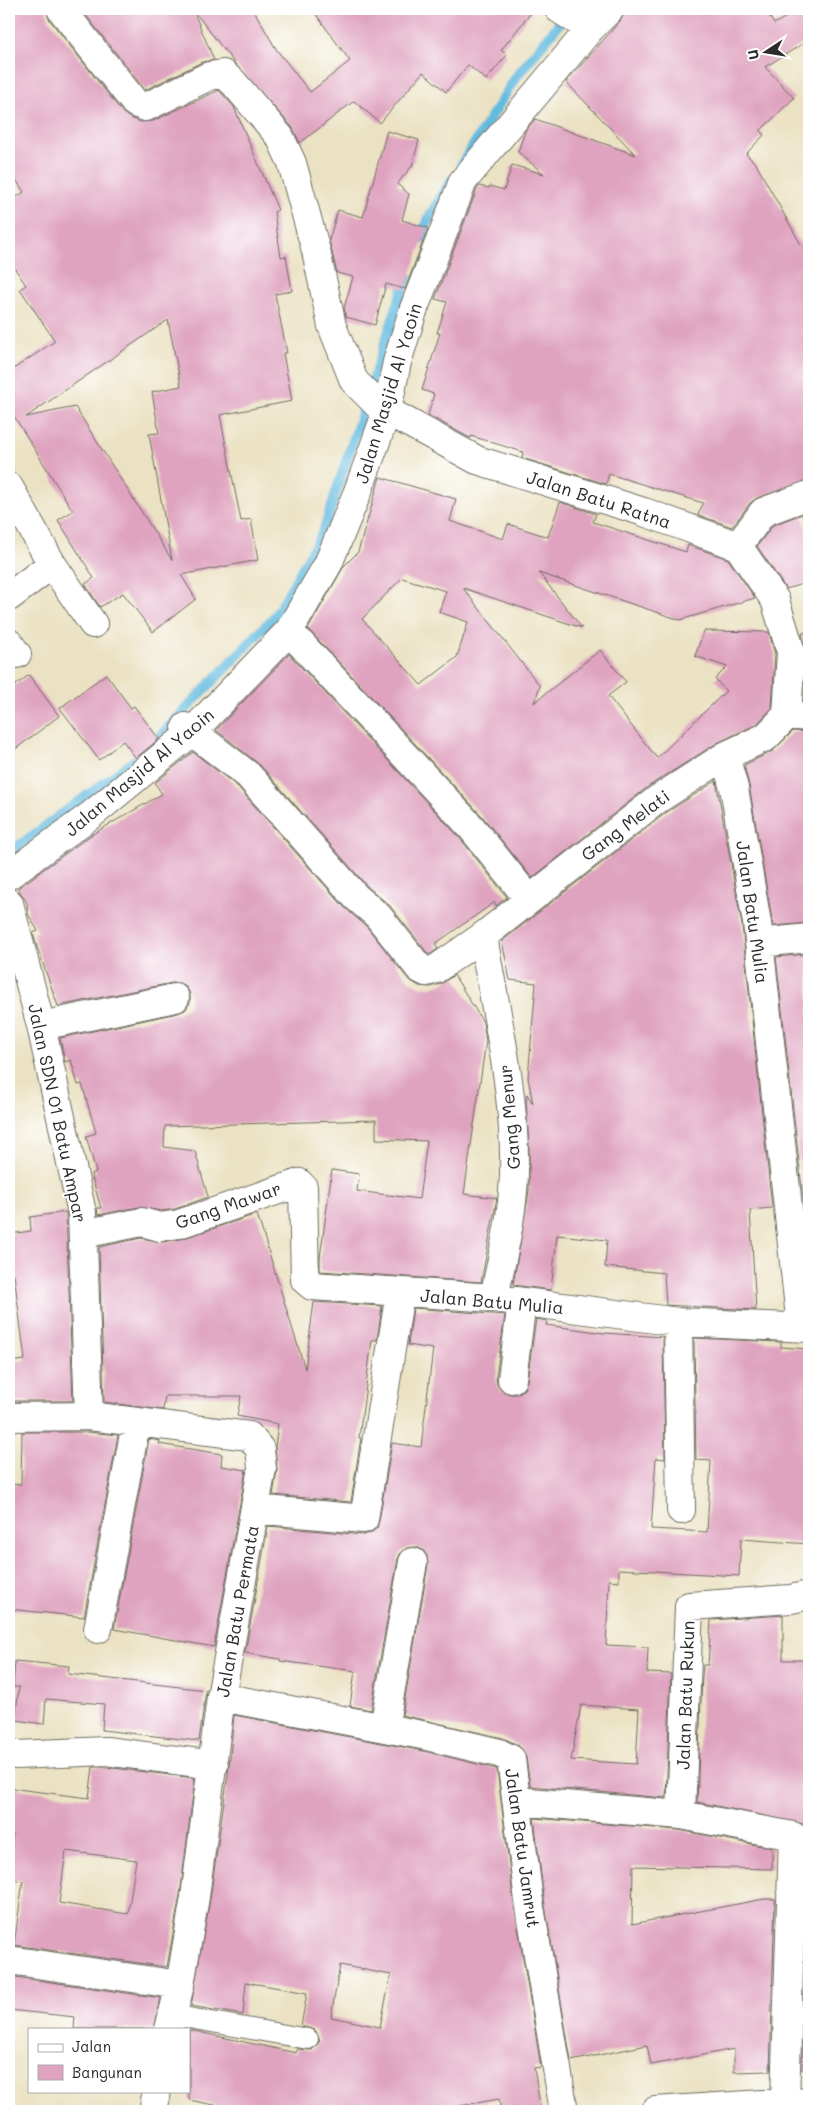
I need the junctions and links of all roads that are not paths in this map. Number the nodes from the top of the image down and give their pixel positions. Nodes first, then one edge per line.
1 (61, 9) edge
2 (610, 9) edge
3 (576, 20) edge
4 (381, 407) junction
5 (9, 487) edge
6 (809, 495) edge
7 (738, 546) junction
8 (52, 564) junction
9 (9, 597) edge
10 (93, 624) dead end
11 (289, 631) junction
12 (798, 716) edge
13 (189, 730) junction
14 (725, 756) junction
15 (9, 875) edge
16 (528, 898) junction
17 (9, 903) edge
18 (483, 936) junction
19 (809, 938) edge
20 (759, 943) junction
21 (175, 998) dead end
22 (41, 1026) junction
23 (83, 1234) junction
24 (400, 1293) junction
25 (494, 1298) junction
26 (522, 1302) junction
27 (678, 1322) junction
28 (805, 1327) edge
29 (512, 1379) dead end
30 (89, 1416) junction
31 (9, 1417) edge
32 (136, 1423) junction
33 (255, 1509) junction
34 (681, 1510) dead end
35 (413, 1562) dead end
36 (809, 1595) edge
37 (98, 1629) dead end
38 (222, 1697) junction
39 (384, 1728) junction
40 (9, 1753) edge
41 (214, 1765) junction
42 (517, 1801) junction
43 (680, 1815) junction
44 (9, 1960) edge
45 (180, 1985) junction
46 (171, 2022) edge
47 (308, 2039) dead end
48 (157, 2092) edge
49 (797, 2101) edge
50 (153, 2111) edge
51 (564, 2111) edge
52 (655, 2111) edge

1 - 4 street, Jalan Batu Ratna
2 - 3 street, Jalan Masjid Al Yaoin
3 - 4 street, Jalan Masjid Al Yaoin
4 - 7 street, Jalan Batu Ratna
4 - 11 street, Jalan Masjid Al Yaoin
5 - 8 street
6 - 7 street
7 - 12 street
8 - 9 street
8 - 10 street
11 - 13 street, Jalan Masjid Al Yaoin
11 - 16 street
12 - 14 street
13 - 15 street, Jalan Masjid Al Yaoin
13 - 18 street, Gang Melati
14 - 16 street, Gang Melati
14 - 20 street, Jalan Batu Mulia
16 - 18 street, Gang Melati
17 - 22 street, Jalan SDN 01 Batu Ampar
18 - 25 street, Gang Menur
19 - 20 street
20 - 28 street, Jalan Batu Mulia
21 - 22 street
22 - 23 street, Jalan SDN 01 Batu Ampar
23 - 24 street, Gang Mawar
23 - 30 street, Jalan SDN 01 Batu Ampar
24 - 25 street, Jalan Batu Mulia
24 - 33 street, Jalan Batu Mulia
25 - 26 street, Jalan Batu Mulia
26 - 27 street, Jalan Batu Mulia
26 - 29 street
27 - 28 street, Jalan Batu Mulia
27 - 34 street
30 - 31 street, Jalan Batu Permata
30 - 32 street, Jalan Batu Permata
32 - 33 street, Jalan Batu Permata
32 - 37 street
33 - 38 street, Jalan Batu Permata
35 - 39 street
36 - 43 street, Jalan Batu Rukun
38 - 39 street, Jalan Batu Jamrut
38 - 41 street, Jalan Batu Permata
39 - 42 street, Jalan Batu Jamrut
40 - 41 street
41 - 45 street, Jalan Batu Permata
42 - 43 street
42 - 51 street, Jalan Batu Jamrut
43 - 49 street
44 - 45 street
45 - 46 street, Jalan Batu Permata
46 - 47 lane
48 - 50 street
49 - 52 street

